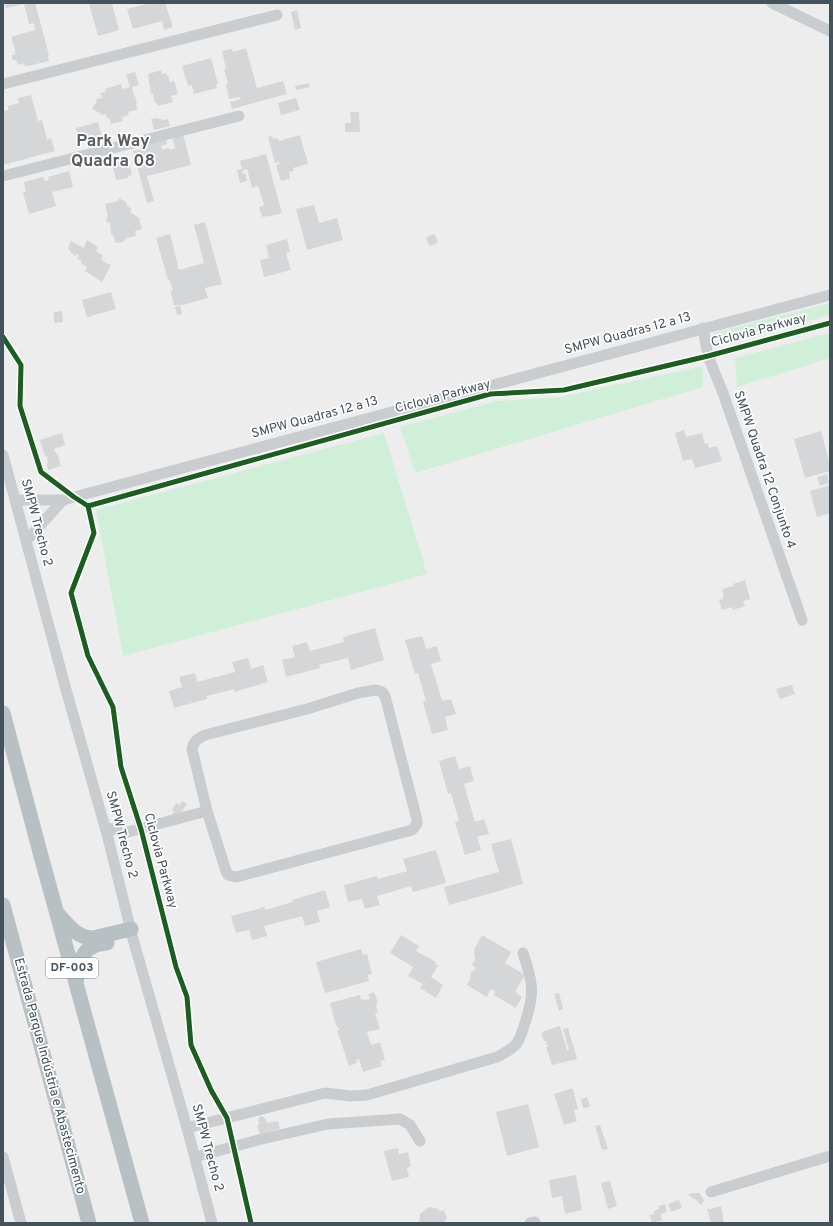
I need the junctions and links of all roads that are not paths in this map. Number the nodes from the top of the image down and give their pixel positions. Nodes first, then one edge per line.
1 (772, 3) edge
2 (277, 15) dead end
3 (830, 31) edge
4 (3, 84) edge
5 (239, 116) dead end
6 (3, 176) edge
7 (830, 295) edge
8 (703, 328) junction
9 (3, 455) edge
10 (15, 500) junction
11 (62, 500) junction
12 (26, 541) junction
13 (802, 620) dead end
14 (3, 713) edge
15 (207, 811) junction
16 (106, 828) junction
17 (128, 832) junction
18 (110, 847) junction
19 (3, 905) edge
20 (56, 911) junction
21 (132, 934) junction
22 (523, 953) dead end
23 (76, 983) junction
24 (187, 1128) junction
25 (420, 1141) dead end
26 (830, 1156) edge
27 (3, 1157) edge
28 (195, 1157) junction
29 (710, 1192) dead end
30 (21, 1223) edge
31 (88, 1223) edge
32 (142, 1223) edge
33 (212, 1223) edge

1 - 3 street
2 - 4 street
5 - 6 street
7 - 8 street, SMPW Quadras 12 a 13
8 - 11 street, SMPW Quadras 12 a 13
8 - 13 street, SMPW Quadra 12 Conjunto 4
9 - 10 street, SMPW Trecho 2
10 - 11 street, SMPW Quadras 12 a 13
10 - 12 street, SMPW Trecho 2
11 - 12 street
12 - 16 street, SMPW Trecho 2
14 - 20 highway, DF-003
15 - 15 street
15 - 17 street
16 - 17 street
16 - 18 street, SMPW Trecho 2
17 - 18 street
18 - 21 street, SMPW Trecho 2
19 - 31 highway, Estrada Parque Indústria e Abastecimento
20 - 21 highway
20 - 23 highway, DF-003
21 - 23 highway
21 - 24 street, SMPW Trecho 2
22 - 24 street
23 - 32 highway, DF-003
24 - 28 street, SMPW Trecho 2
25 - 28 street
26 - 29 street
27 - 30 street
28 - 33 street, SMPW Trecho 2

